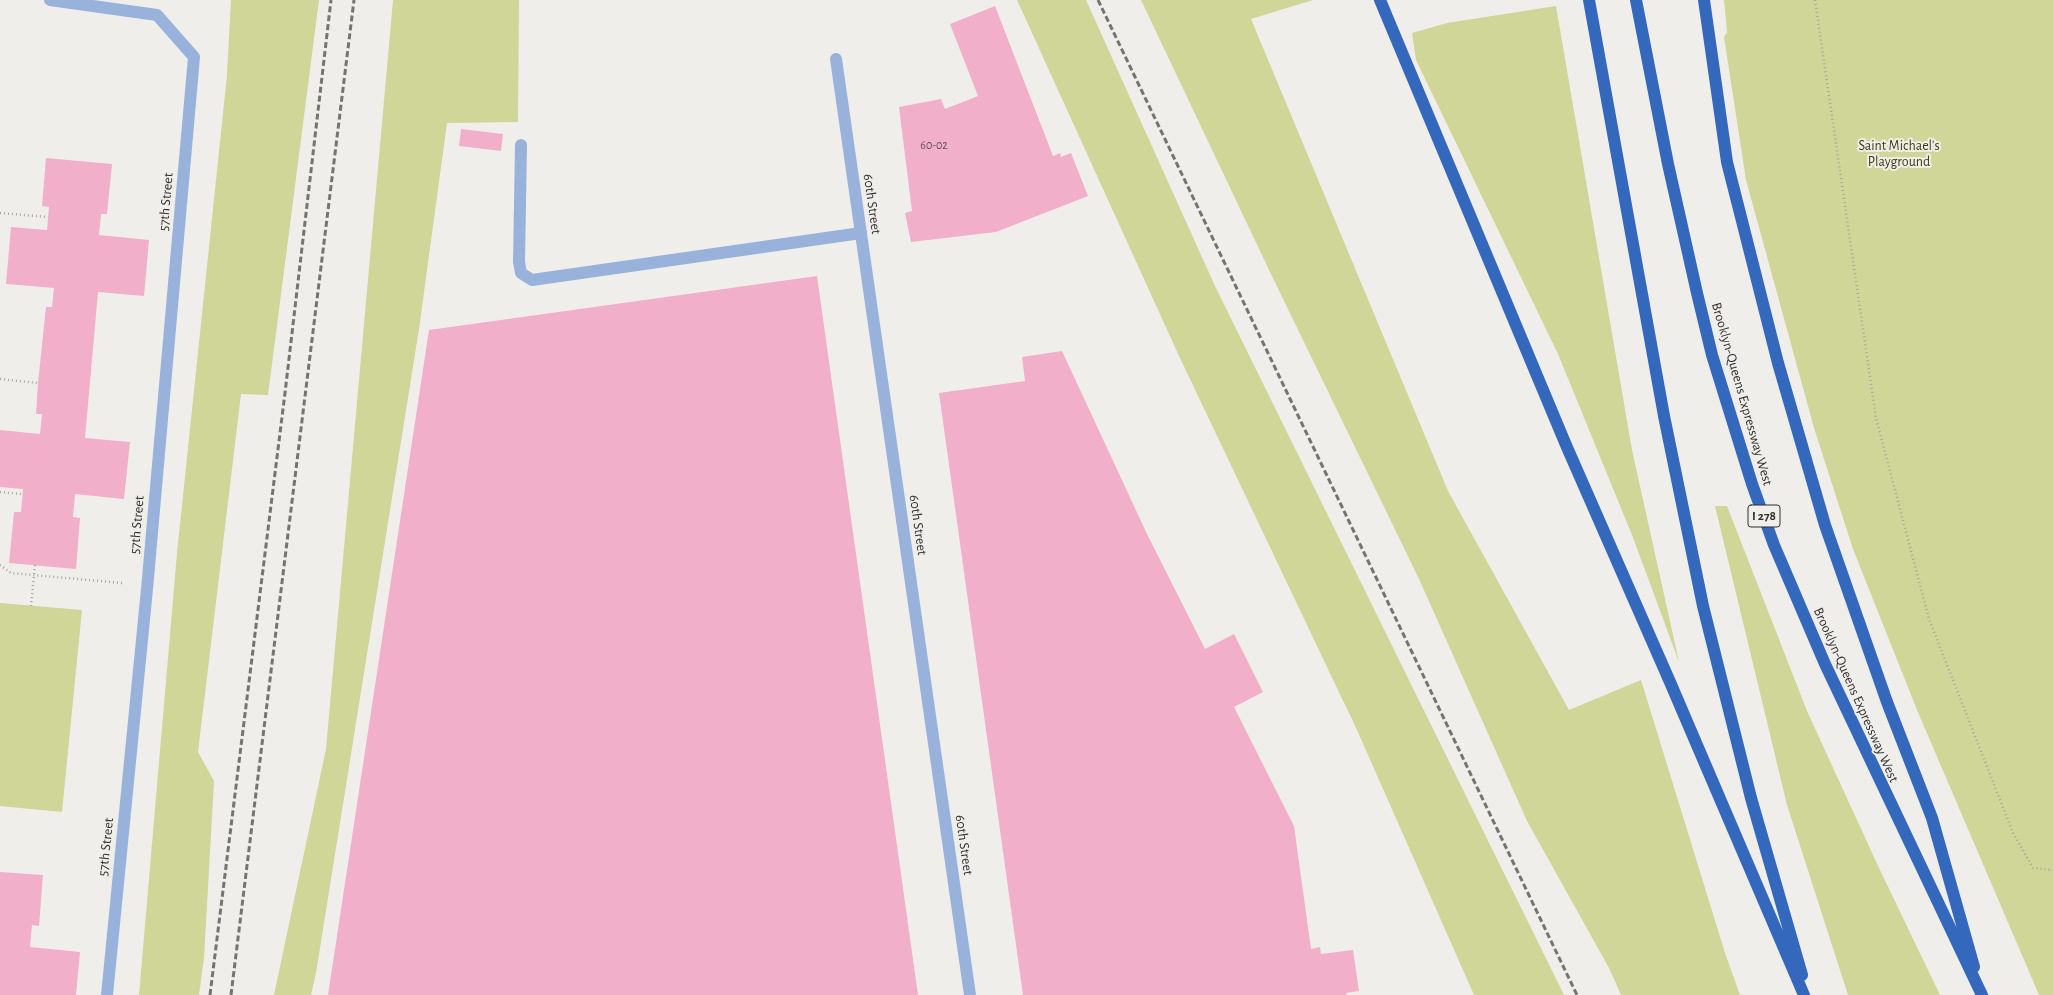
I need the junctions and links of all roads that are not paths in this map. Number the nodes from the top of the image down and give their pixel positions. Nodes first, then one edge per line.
1 (50, 0) edge
2 (1380, 0) edge
3 (1704, 0) edge
4 (1637, 3) edge
5 (1590, 5) edge
6 (836, 59) dead end
7 (521, 145) dead end
8 (861, 233) junction
9 (107, 995) edge
10 (970, 995) edge
11 (1804, 995) edge
12 (1809, 995) edge
13 (1982, 995) edge

1 - 9 street, 57th Street
2 - 11 highway
3 - 13 highway
4 - 13 highway, Brooklyn-Queens Expressway West / I 278
5 - 12 highway
6 - 8 street, 60th Street
7 - 8 street
8 - 10 street, 60th Street

